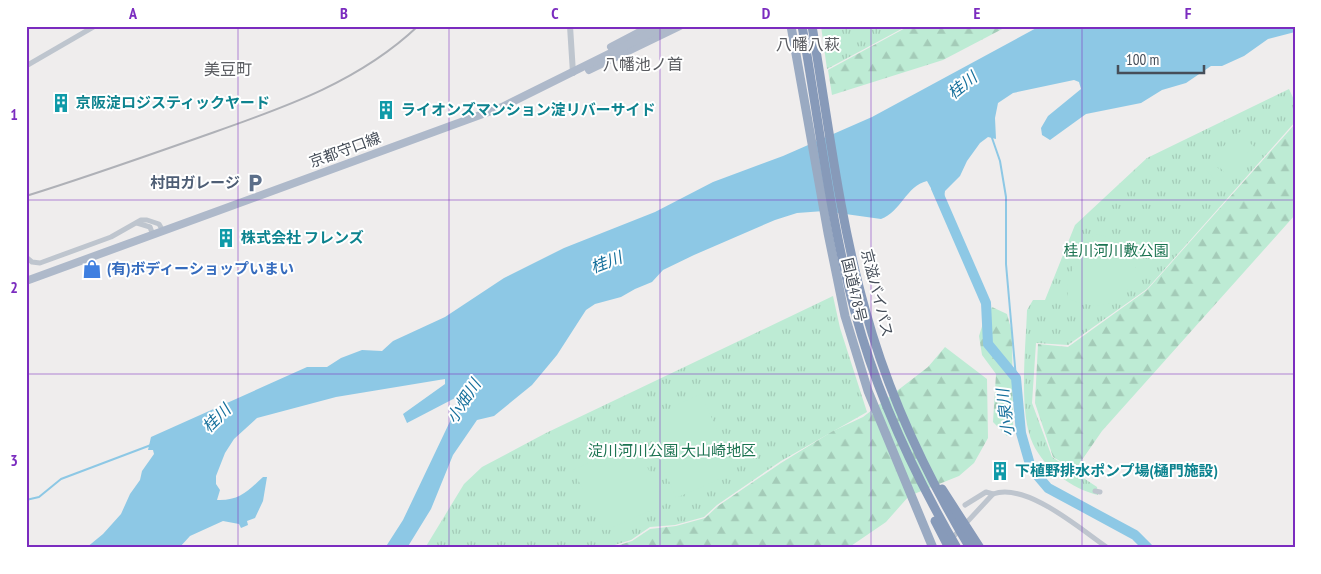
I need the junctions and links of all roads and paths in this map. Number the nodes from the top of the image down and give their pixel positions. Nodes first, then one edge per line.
1 (95, 26) edge
2 (570, 26) edge
3 (651, 26) edge
4 (665, 26) edge
5 (680, 26) edge
6 (791, 26) edge
7 (802, 26) edge
8 (812, 26) edge
9 (26, 66) edge
10 (575, 72) junction
11 (137, 223) junction
12 (161, 228) junction
13 (151, 231) junction
14 (26, 257) edge
15 (26, 281) edge
16 (878, 383) junction
17 (904, 423) junction
18 (993, 494) junction
19 (965, 505) dead end
20 (933, 548) edge
21 (943, 548) edge
22 (949, 548) edge
23 (957, 548) edge
24 (970, 548) edge
25 (980, 548) edge
26 (1108, 548) edge

1 - 9 street
2 - 10 street
3 - 10 main road
4 - 10 main road, 京都守口線
5 - 10 main road
6 - 20 highway, 国道478号
7 - 16 highway, 京滋バイパス
8 - 17 highway, 京滋バイパス
10 - 12 main road, 京都守口線
11 - 12 street
11 - 13 street
11 - 14 street
12 - 13 main road, 京都守口線
13 - 15 main road, 京都守口線
16 - 22 highway
16 - 23 highway, 京滋バイパス
17 - 24 highway, 京滋バイパス
17 - 25 highway
18 - 19 street
18 - 21 street
18 - 26 street

